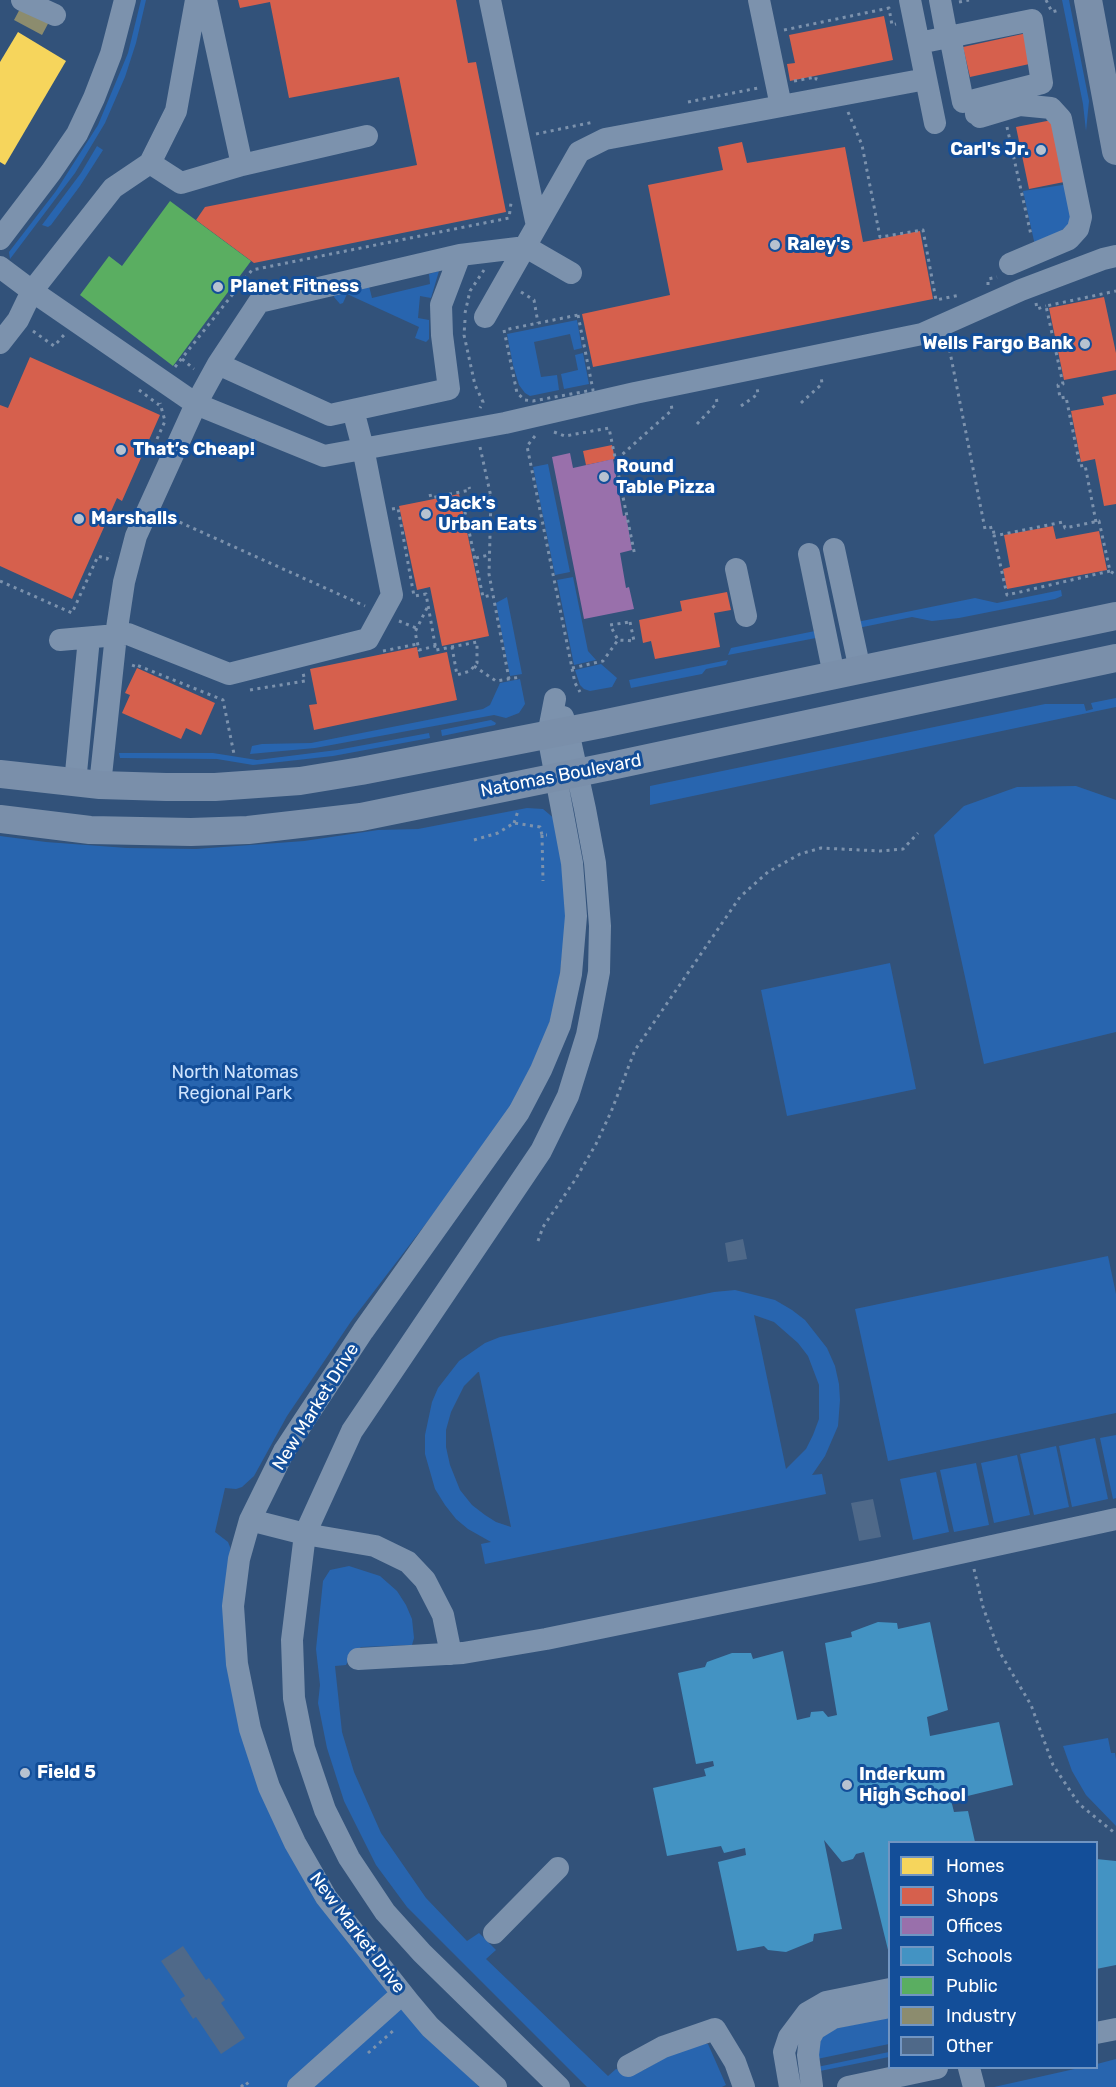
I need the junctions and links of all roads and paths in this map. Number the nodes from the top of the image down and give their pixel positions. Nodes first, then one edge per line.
1 (22, 0) edge
2 (125, 0) edge
3 (195, 0) edge
4 (207, 0) edge
5 (490, 0) edge
6 (759, 0) edge
7 (940, 0) edge
8 (1046, 0) edge
9 (1088, 0) edge
10 (1032, 10) edge
11 (1059, 10) dead end
12 (56, 15) dead end
13 (914, 21) edge
14 (783, 30) dead end
15 (949, 36) junction
16 (824, 78) dead end
17 (926, 80) junction
18 (777, 84) junction
19 (844, 95) junction
20 (686, 103) dead end
21 (781, 106) junction
22 (977, 110) junction
23 (1004, 110) junction
24 (600, 121) dead end
25 (935, 123) dead end
26 (367, 136) dead end
27 (519, 137) junction
28 (1116, 151) edge
29 (150, 163) junction
30 (242, 165) junction
31 (511, 203) dead end
32 (537, 226) junction
33 (0, 239) edge
34 (526, 247) junction
35 (460, 255) junction
36 (1035, 255) junction
37 (1116, 256) edge
38 (0, 267) edge
39 (1004, 270) joint
40 (571, 273) dead end
41 (989, 289) dead end
42 (32, 291) junction
43 (1116, 291) edge
44 (968, 293) dead end
45 (485, 317) dead end
46 (18, 320) junction
47 (937, 328) junction
48 (73, 342) dead end
49 (0, 343) edge
50 (218, 364) junction
51 (820, 371) dead end
52 (167, 383) junction
53 (130, 384) dead end
54 (758, 394) dead end
55 (717, 403) dead end
56 (801, 403) dead end
57 (196, 404) junction
58 (159, 405) junction
59 (741, 406) dead end
60 (352, 410) junction
61 (672, 410) dead end
62 (546, 415) junction
63 (697, 423) dead end
64 (157, 440) dead end
65 (479, 443) dead end
66 (363, 448) junction
67 (617, 459) junction
68 (469, 487) dead end
69 (430, 494) dead end
70 (491, 497) junction
71 (388, 503) dead end
72 (164, 515) dead end
73 (1096, 522) junction
74 (994, 536) junction
75 (114, 546) dead end
76 (834, 549) dead end
77 (809, 554) dead end
78 (489, 555) junction
79 (635, 556) dead end
80 (475, 558) junction
81 (736, 568) dead end
82 (1110, 571) junction
83 (1116, 575) edge
84 (0, 581) edge
85 (492, 595) junction
86 (428, 606) junction
87 (72, 613) junction
88 (382, 613) junction
89 (746, 616) dead end
90 (1116, 616) edge
91 (416, 628) junction
92 (116, 635) junction
93 (74, 639) junction
94 (618, 640) junction
95 (436, 646) junction
96 (452, 647) junction
97 (1116, 658) edge
98 (474, 666) junction
99 (572, 668) junction
100 (111, 669) junction
101 (847, 673) junction
102 (521, 677) dead end
103 (509, 679) junction
104 (580, 692) dead end
105 (558, 733) junction
106 (234, 754) dead end
107 (0, 774) edge
108 (566, 775) junction
109 (88, 784) junction
110 (518, 812) dead end
111 (0, 819) edge
112 (514, 823) junction
113 (918, 833) dead end
114 (542, 835) junction
115 (550, 836) dead end
116 (474, 840) dead end
117 (543, 881) dead end
118 (538, 1240) dead end
119 (1116, 1519) edge
120 (250, 1520) junction
121 (305, 1534) junction
122 (970, 1551) junction
123 (451, 1654) junction
124 (358, 1659) dead end
125 (1116, 1834) edge
126 (558, 1868) dead end
127 (494, 1933) dead end
128 (888, 1990) edge
129 (402, 1994) junction
130 (888, 2007) edge
131 (820, 2015) junction
132 (1116, 2029) edge
133 (1098, 2033) edge
134 (628, 2067) dead end
135 (928, 2069) edge
136 (970, 2069) edge
137 (241, 2087) edge
138 (250, 2087) edge
139 (298, 2087) edge
140 (496, 2087) edge
141 (559, 2087) edge
142 (744, 2087) edge
143 (790, 2087) edge
144 (816, 2087) edge
145 (848, 2087) edge
146 (974, 2087) edge

1 - 12 street
2 - 33 street
3 - 29 street
4 - 30 street
5 - 27 street
6 - 18 street
7 - 15 street
8 - 11 path
9 - 28 main road
10 - 15 street
10 - 22 street
13 - 14 path
13 - 15 street
13 - 17 street
15 - 22 street
16 - 18 path
17 - 19 street
17 - 25 street
18 - 20 path
18 - 21 street
19 - 21 street
19 - 44 path
21 - 32 street
22 - 23 street
23 - 36 path
23 - 36 street
24 - 27 path
26 - 30 street
27 - 32 street
29 - 30 street
29 - 42 street
31 - 52 path
32 - 34 street
34 - 35 street
34 - 40 street
34 - 45 street
35 - 50 street
35 - 60 street
36 - 39 street
37 - 47 street
38 - 42 street
39 - 41 path
42 - 46 street
42 - 52 street
43 - 73 path
46 - 48 path
46 - 49 street
47 - 62 street
47 - 74 path
50 - 57 street
50 - 60 street
51 - 56 path
52 - 57 street
52 - 58 path
53 - 58 path
54 - 59 path
55 - 63 path
57 - 66 street
57 - 92 street
58 - 64 path
60 - 66 street
61 - 67 path
62 - 62 path
62 - 66 street
62 - 67 path
62 - 99 path
65 - 70 path
66 - 88 street
67 - 79 path
68 - 69 path
70 - 78 path
70 - 80 path
71 - 86 path
72 - 88 path
73 - 74 path
73 - 82 path
74 - 82 path
75 - 87 path
76 - 101 street
77 - 101 street
78 - 80 path
78 - 85 path
80 - 85 path
81 - 89 street
82 - 83 path
84 - 87 path
85 - 103 path
86 - 91 path
86 - 95 path
87 - 93 path
88 - 91 path
88 - 92 street
90 - 101 main road
91 - 95 path
92 - 93 street
92 - 100 street
93 - 109 street
94 - 94 path
94 - 99 path
95 - 96 path
96 - 98 path
96 - 98 path
97 - 108 main road, Natomas Boulevard
98 - 103 path
99 - 104 path
100 - 106 path
100 - 109 street
101 - 105 main road
102 - 103 path
105 - 108 street, New Market Drive
105 - 109 main road
107 - 109 main road
108 - 111 main road, Natomas Boulevard
108 - 120 street, New Market Drive
108 - 121 street, New Market Drive
110 - 112 path
112 - 114 path
112 - 116 path
113 - 118 path
114 - 115 path
114 - 117 path
119 - 122 street
120 - 121 street
120 - 129 street, New Market Drive
121 - 123 street
121 - 141 street, New Market Drive
122 - 123 street
122 - 125 path
123 - 124 street
126 - 127 street
128 - 131 street
129 - 139 street
129 - 140 street, New Market Drive
130 - 131 street
131 - 143 street
131 - 144 street
132 - 133 street
134 - 142 street
135 - 145 street
136 - 146 street
137 - 138 path

